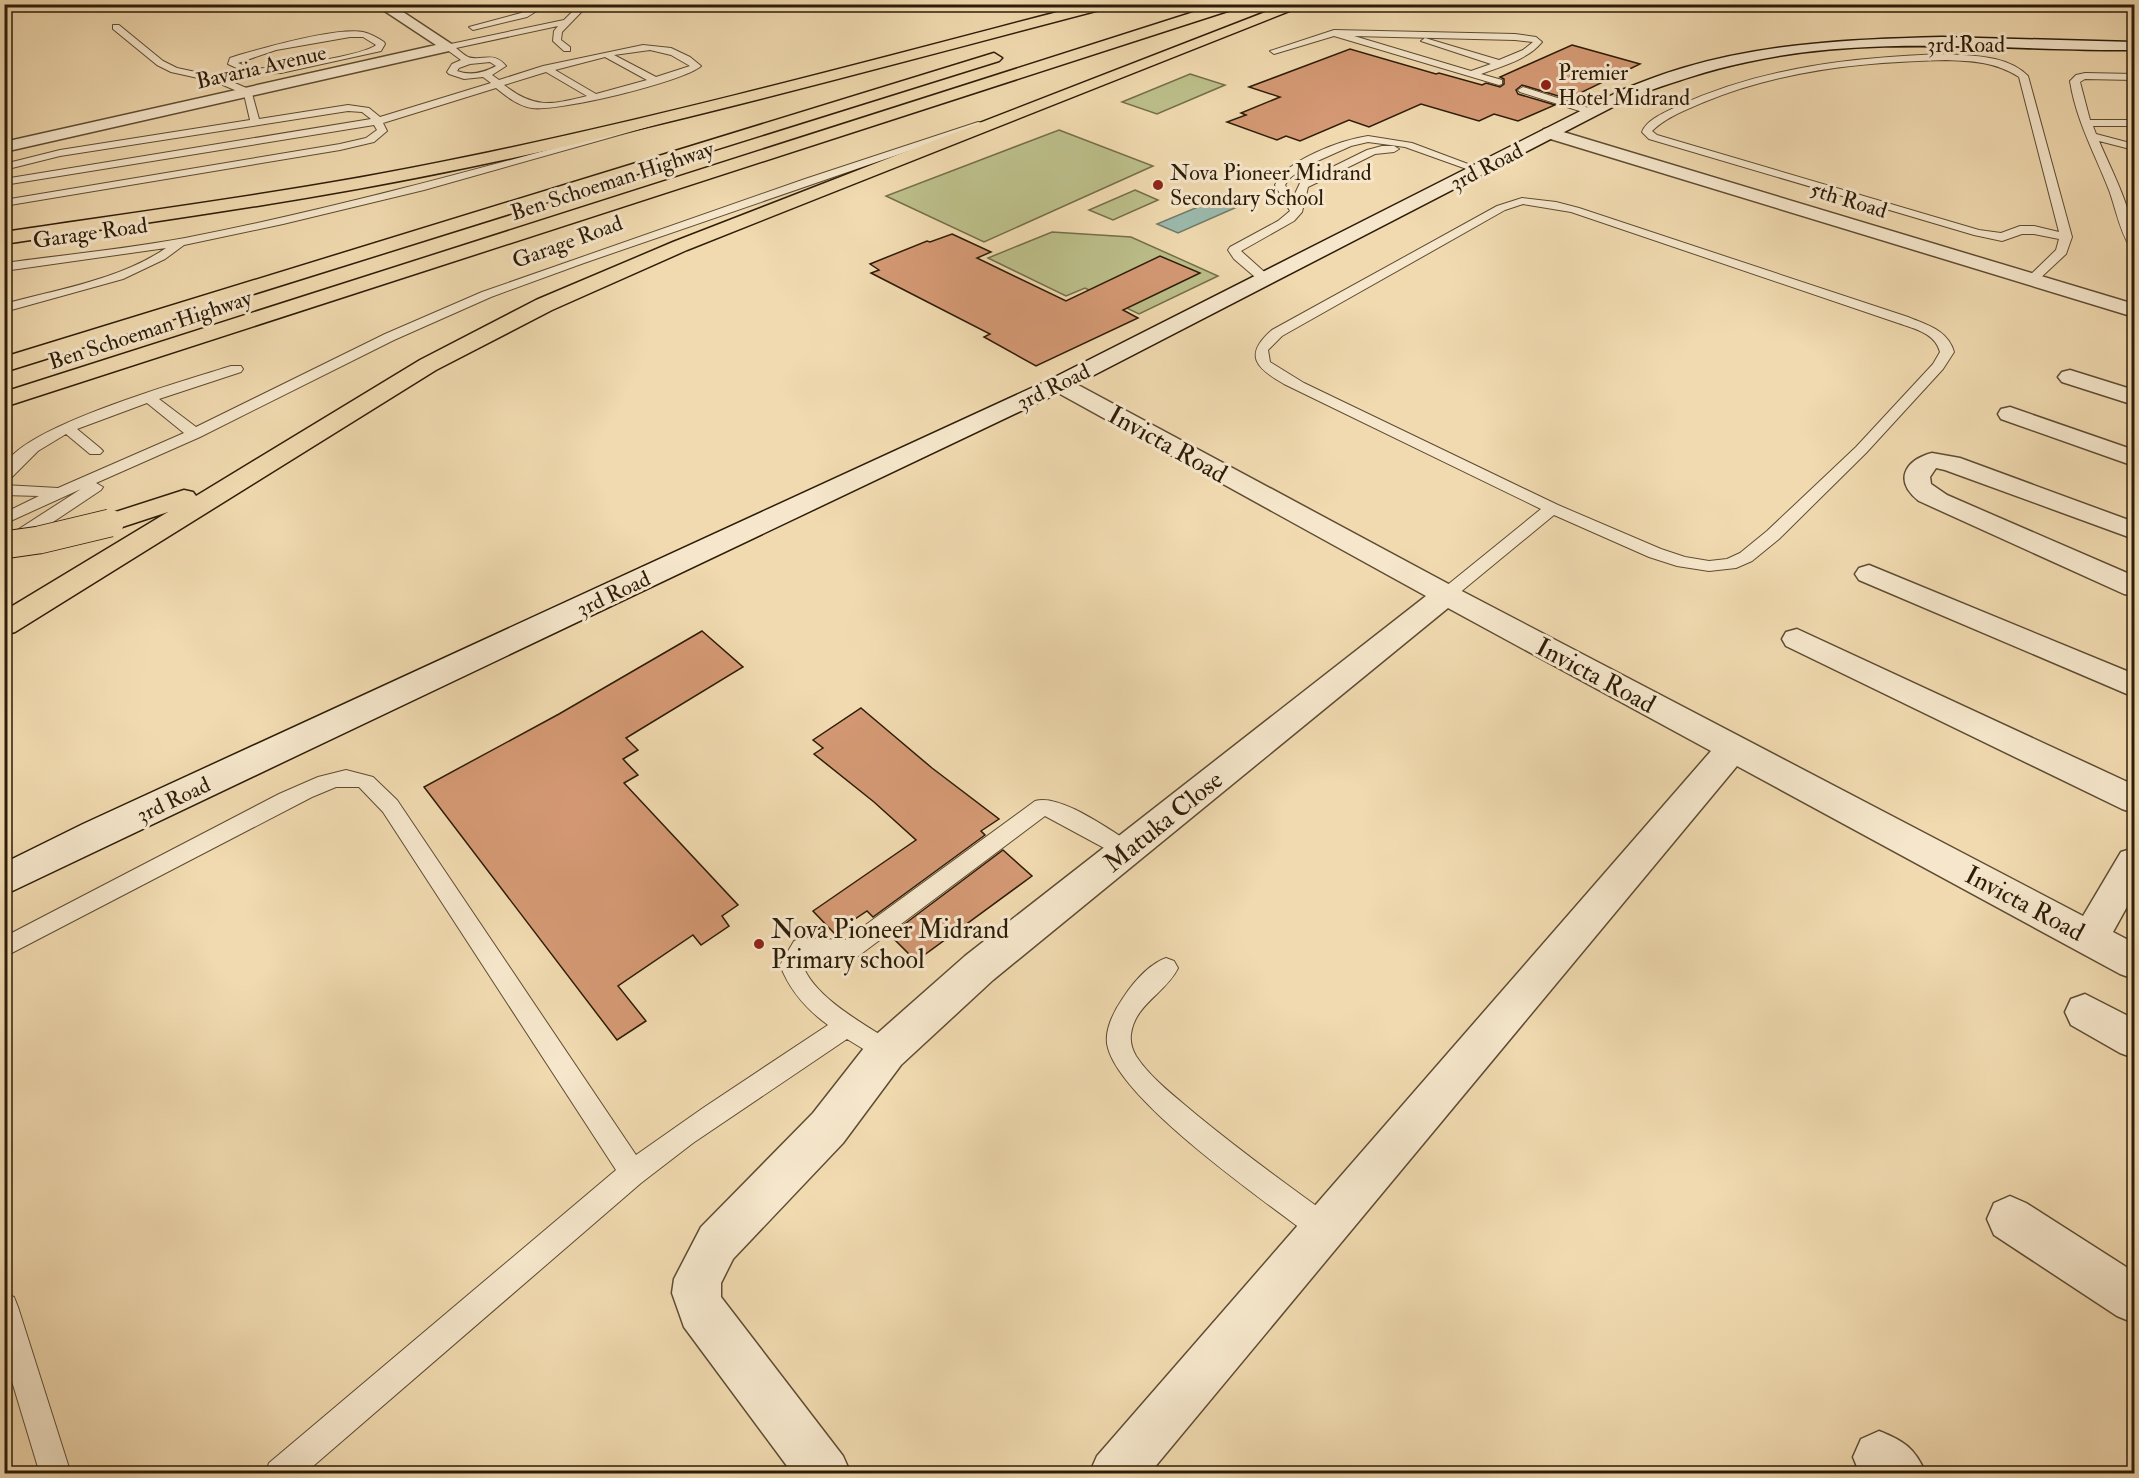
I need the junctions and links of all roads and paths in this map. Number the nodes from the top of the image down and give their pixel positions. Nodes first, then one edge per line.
1 (381, 4) edge
2 (514, 4) edge
3 (544, 4) edge
4 (585, 4) edge
5 (1106, 4) edge
6 (1235, 4) edge
7 (1300, 4) edge
8 (516, 17) junction
9 (502, 20) junction
10 (566, 22) junction
11 (116, 27) dead end
12 (473, 27) dead end
13 (518, 32) junction
14 (1334, 33) junction
15 (1396, 33) junction
16 (1454, 35) junction
17 (2134, 45) edge
18 (449, 47) junction
19 (1500, 47) dead end
20 (567, 49) dead end
21 (1511, 50) dead end
22 (1274, 51) dead end
23 (1523, 53) junction
24 (606, 54) junction
25 (1009, 54) dead end
26 (468, 62) junction
27 (1498, 63) junction
28 (546, 68) junction
29 (253, 71) junction
30 (485, 74) junction
31 (1471, 74) junction
32 (2134, 76) edge
33 (219, 80) junction
34 (654, 80) junction
35 (1499, 82) dead end
36 (498, 83) junction
37 (1523, 90) dead end
38 (248, 92) junction
39 (593, 96) junction
40 (1025, 112) junction
41 (1592, 112) junction
42 (689, 113) junction
43 (378, 121) junction
44 (255, 122) junction
45 (2088, 123) junction
46 (2134, 123) edge
47 (1550, 133) junction
48 (2094, 137) junction
49 (4, 147) edge
50 (2134, 147) edge
51 (1427, 153) junction
52 (4, 167) edge
53 (1479, 170) junction
54 (4, 182) edge
55 (2116, 195) junction
56 (2134, 199) edge
57 (4, 202) edge
58 (190, 211) junction
59 (1296, 212) junction
60 (2066, 237) junction
61 (4, 238) edge
62 (183, 242) junction
63 (2134, 244) edge
64 (4, 249) edge
65 (4, 267) edge
66 (2032, 279) junction
67 (1266, 280) junction
68 (4, 308) edge
69 (2134, 310) edge
70 (4, 365) edge
71 (236, 369) dead end
72 (2070, 377) dead end
73 (1059, 384) junction
74 (149, 398) junction
75 (2134, 398) edge
76 (4, 400) edge
77 (2010, 414) dead end
78 (67, 428) junction
79 (195, 434) junction
80 (295, 447) junction
81 (95, 451) dead end
82 (142, 456) junction
83 (2134, 458) edge
84 (4, 477) edge
85 (4, 490) edge
86 (58, 492) junction
87 (1552, 508) junction
88 (4, 519) edge
89 (2134, 531) edge
90 (4, 546) edge
91 (1869, 574) dead end
92 (2134, 588) edge
93 (1446, 595) junction
94 (4, 625) edge
95 (1797, 639) dead end
96 (2134, 686) edge
97 (1733, 748) junction
98 (2134, 800) edge
99 (1126, 850) junction
100 (2134, 862) edge
101 (4, 880) edge
102 (2090, 938) junction
103 (4, 948) edge
104 (2134, 962) edge
105 (1166, 968) dead end
106 (2085, 1012) dead end
107 (848, 1025) junction
108 (2134, 1040) edge
109 (886, 1052) junction
110 (633, 1173) junction
111 (2010, 1219) dead end
112 (1323, 1228) junction
113 (2134, 1299) edge
114 (4, 1308) edge
115 (56, 1473) edge
116 (280, 1473) edge
117 (825, 1473) edge
118 (1115, 1473) edge

1 - 18 street
2 - 9 lane
3 - 8 lane
4 - 10 lane
5 - 42 highway
6 - 76 highway, Ben Schoeman Highway
7 - 40 highway
8 - 9 lane
8 - 13 lane
9 - 12 lane
10 - 13 lane
10 - 20 lane
11 - 33 lane
13 - 18 lane
14 - 15 lane
14 - 22 lane
14 - 31 lane
15 - 16 lane
15 - 27 lane
16 - 19 lane
16 - 23 lane
17 - 41 street, 3rd Road
18 - 26 lane
18 - 38 street, Bavaria Avenue
21 - 23 lane
23 - 27 lane
24 - 28 lane
24 - 34 lane
24 - 34 lane
25 - 70 highway, Ben Schoeman Highway
26 - 30 lane
26 - 30 lane
27 - 31 lane
28 - 36 lane
28 - 39 lane
29 - 29 lane
29 - 33 lane
30 - 36 lane
31 - 35 lane
32 - 45 lane
33 - 38 lane
34 - 39 lane
36 - 39 lane
36 - 43 lane
37 - 41 lane
38 - 44 lane
38 - 49 street, Bavaria Avenue
40 - 79 lane, Garage Road
40 - 80 highway
41 - 47 street, 3rd Road
42 - 58 highway
42 - 62 lane, Garage Road
43 - 44 lane
43 - 54 lane
43 - 57 lane
44 - 52 lane
45 - 46 lane
45 - 48 lane
47 - 53 street, 3rd Road
47 - 66 street, 5th Road
48 - 50 lane
48 - 55 lane
51 - 53 lane
51 - 59 lane
51 - 59 lane
53 - 67 street, 3rd Road
55 - 56 lane
55 - 63 lane
58 - 61 highway
58 - 64 highway
59 - 67 lane
60 - 60 lane
60 - 66 lane
62 - 65 lane, Garage Road
62 - 68 lane, Garage Road
66 - 69 street, 5th Road
67 - 73 street, 3rd Road
71 - 74 lane
72 - 75 street
73 - 93 street, Invicta Road
73 - 101 street, 3rd Road
74 - 78 lane
74 - 79 lane
77 - 83 street
78 - 81 lane
78 - 84 lane
79 - 82 lane, Garage Road
80 - 90 highway, bridge
80 - 94 highway
82 - 86 lane, Garage Road
82 - 90 lane, Garage Road
85 - 86 lane
86 - 88 lane, Garage Road
87 - 87 lane
87 - 93 lane
89 - 92 street
91 - 96 street
93 - 97 street, Invicta Road
93 - 99 street, Matuka Close
95 - 98 street
97 - 102 street, Invicta Road
97 - 112 street
99 - 107 lane
99 - 109 street, Matuka Close
100 - 102 street
102 - 104 street, Invicta Road
103 - 110 lane
105 - 112 lane
106 - 108 street
107 - 109 lane
107 - 110 lane
109 - 117 street, Matuka Close
110 - 116 lane
111 - 113 street
112 - 118 street
114 - 115 lane

